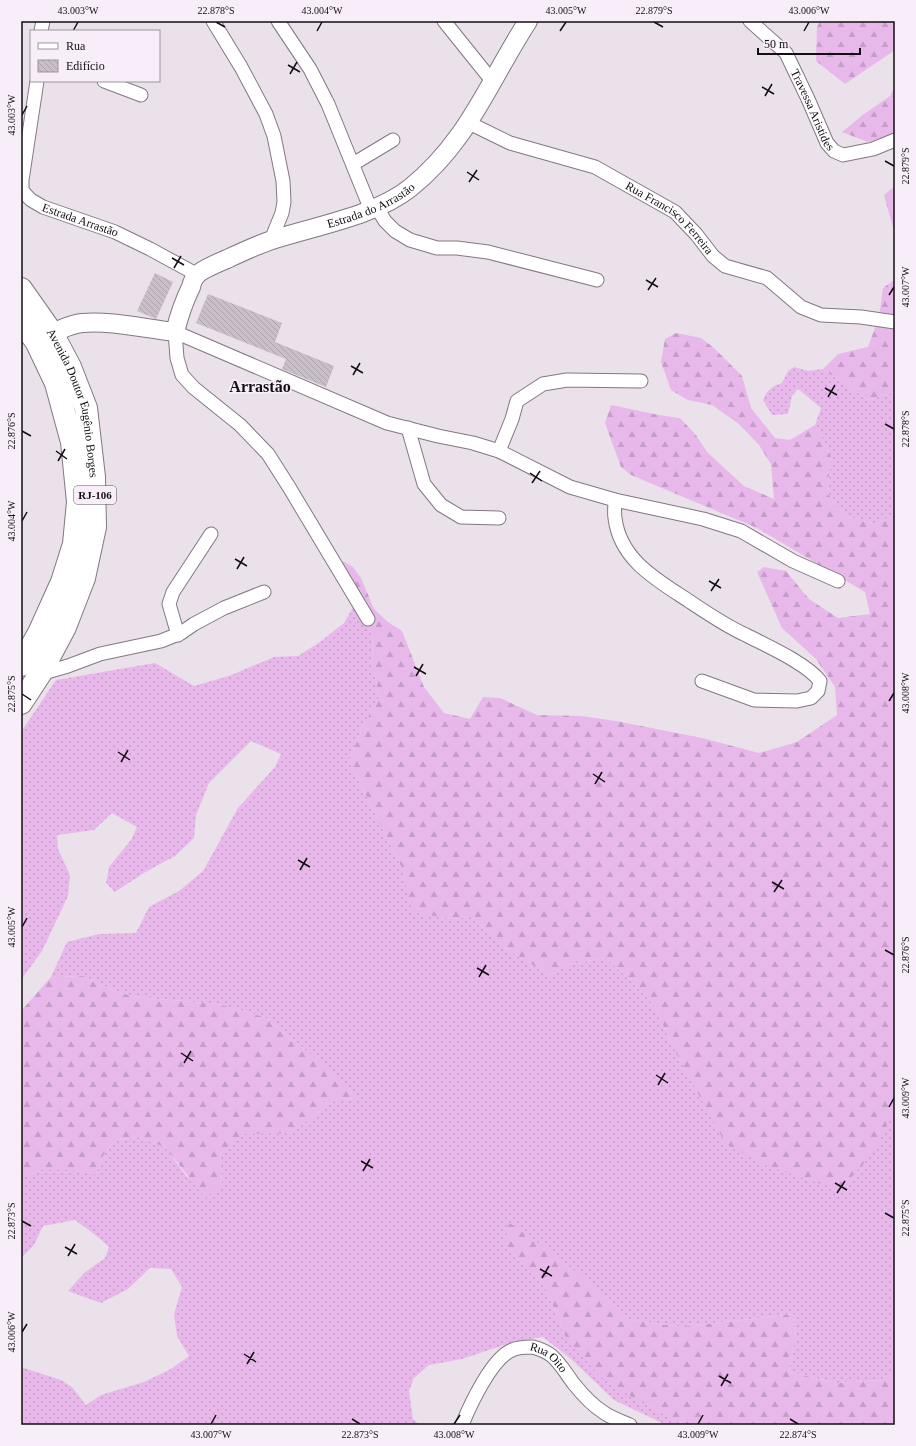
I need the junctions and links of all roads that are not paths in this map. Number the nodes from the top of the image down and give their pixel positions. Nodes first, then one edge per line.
1 (213, 21) edge
2 (278, 21) edge
3 (444, 21) edge
4 (528, 21) edge
5 (750, 21) edge
6 (37, 82) edge
7 (107, 82) edge
8 (493, 82) junction
9 (141, 95) dead end
10 (469, 123) junction
11 (393, 140) dead end
12 (895, 140) edge
13 (353, 164) junction
14 (374, 209) junction
15 (271, 240) junction
16 (196, 274) junction
17 (598, 280) dead end
18 (21, 288) edge
19 (21, 320) edge
20 (895, 322) edge
21 (175, 332) junction
22 (52, 333) junction
23 (641, 381) dead end
24 (408, 428) junction
25 (499, 451) junction
26 (615, 500) junction
27 (498, 518) dead end
28 (211, 534) dead end
29 (838, 581) dead end
30 (264, 592) dead end
31 (368, 619) dead end
32 (178, 635) junction
33 (21, 665) edge
34 (40, 674) junction
35 (702, 681) dead end
36 (21, 703) edge
37 (462, 1425) edge
38 (630, 1425) edge

1 - 15 street
2 - 13 street
3 - 8 street
4 - 8 street, Estrada do Arrastão
5 - 12 street, Travessa Aristides
6 - 16 street, Estrada Arrastão
7 - 9 street
8 - 10 street, Estrada do Arrastão
10 - 14 street, Estrada do Arrastão
10 - 20 street, Rua Francisco Ferreira
11 - 13 street
13 - 14 street
14 - 15 street, Estrada do Arrastão
14 - 17 street
15 - 16 street, Estrada do Arrastão
16 - 21 street
18 - 22 highway, Avenida Doutor Eugênio Borges / RJ-106
19 - 33 highway, Avenida Doutor Eugênio Borges / RJ-106
21 - 22 street
21 - 24 street
21 - 31 street
22 - 34 highway, Avenida Doutor Eugênio Borges / RJ-106
23 - 25 street
24 - 25 street
24 - 27 street
25 - 26 street
26 - 29 street
26 - 35 street
28 - 32 street
30 - 32 street
32 - 34 street
34 - 36 highway, Avenida Doutor Eugênio Borges / RJ-106
37 - 38 street, Rua Oito

